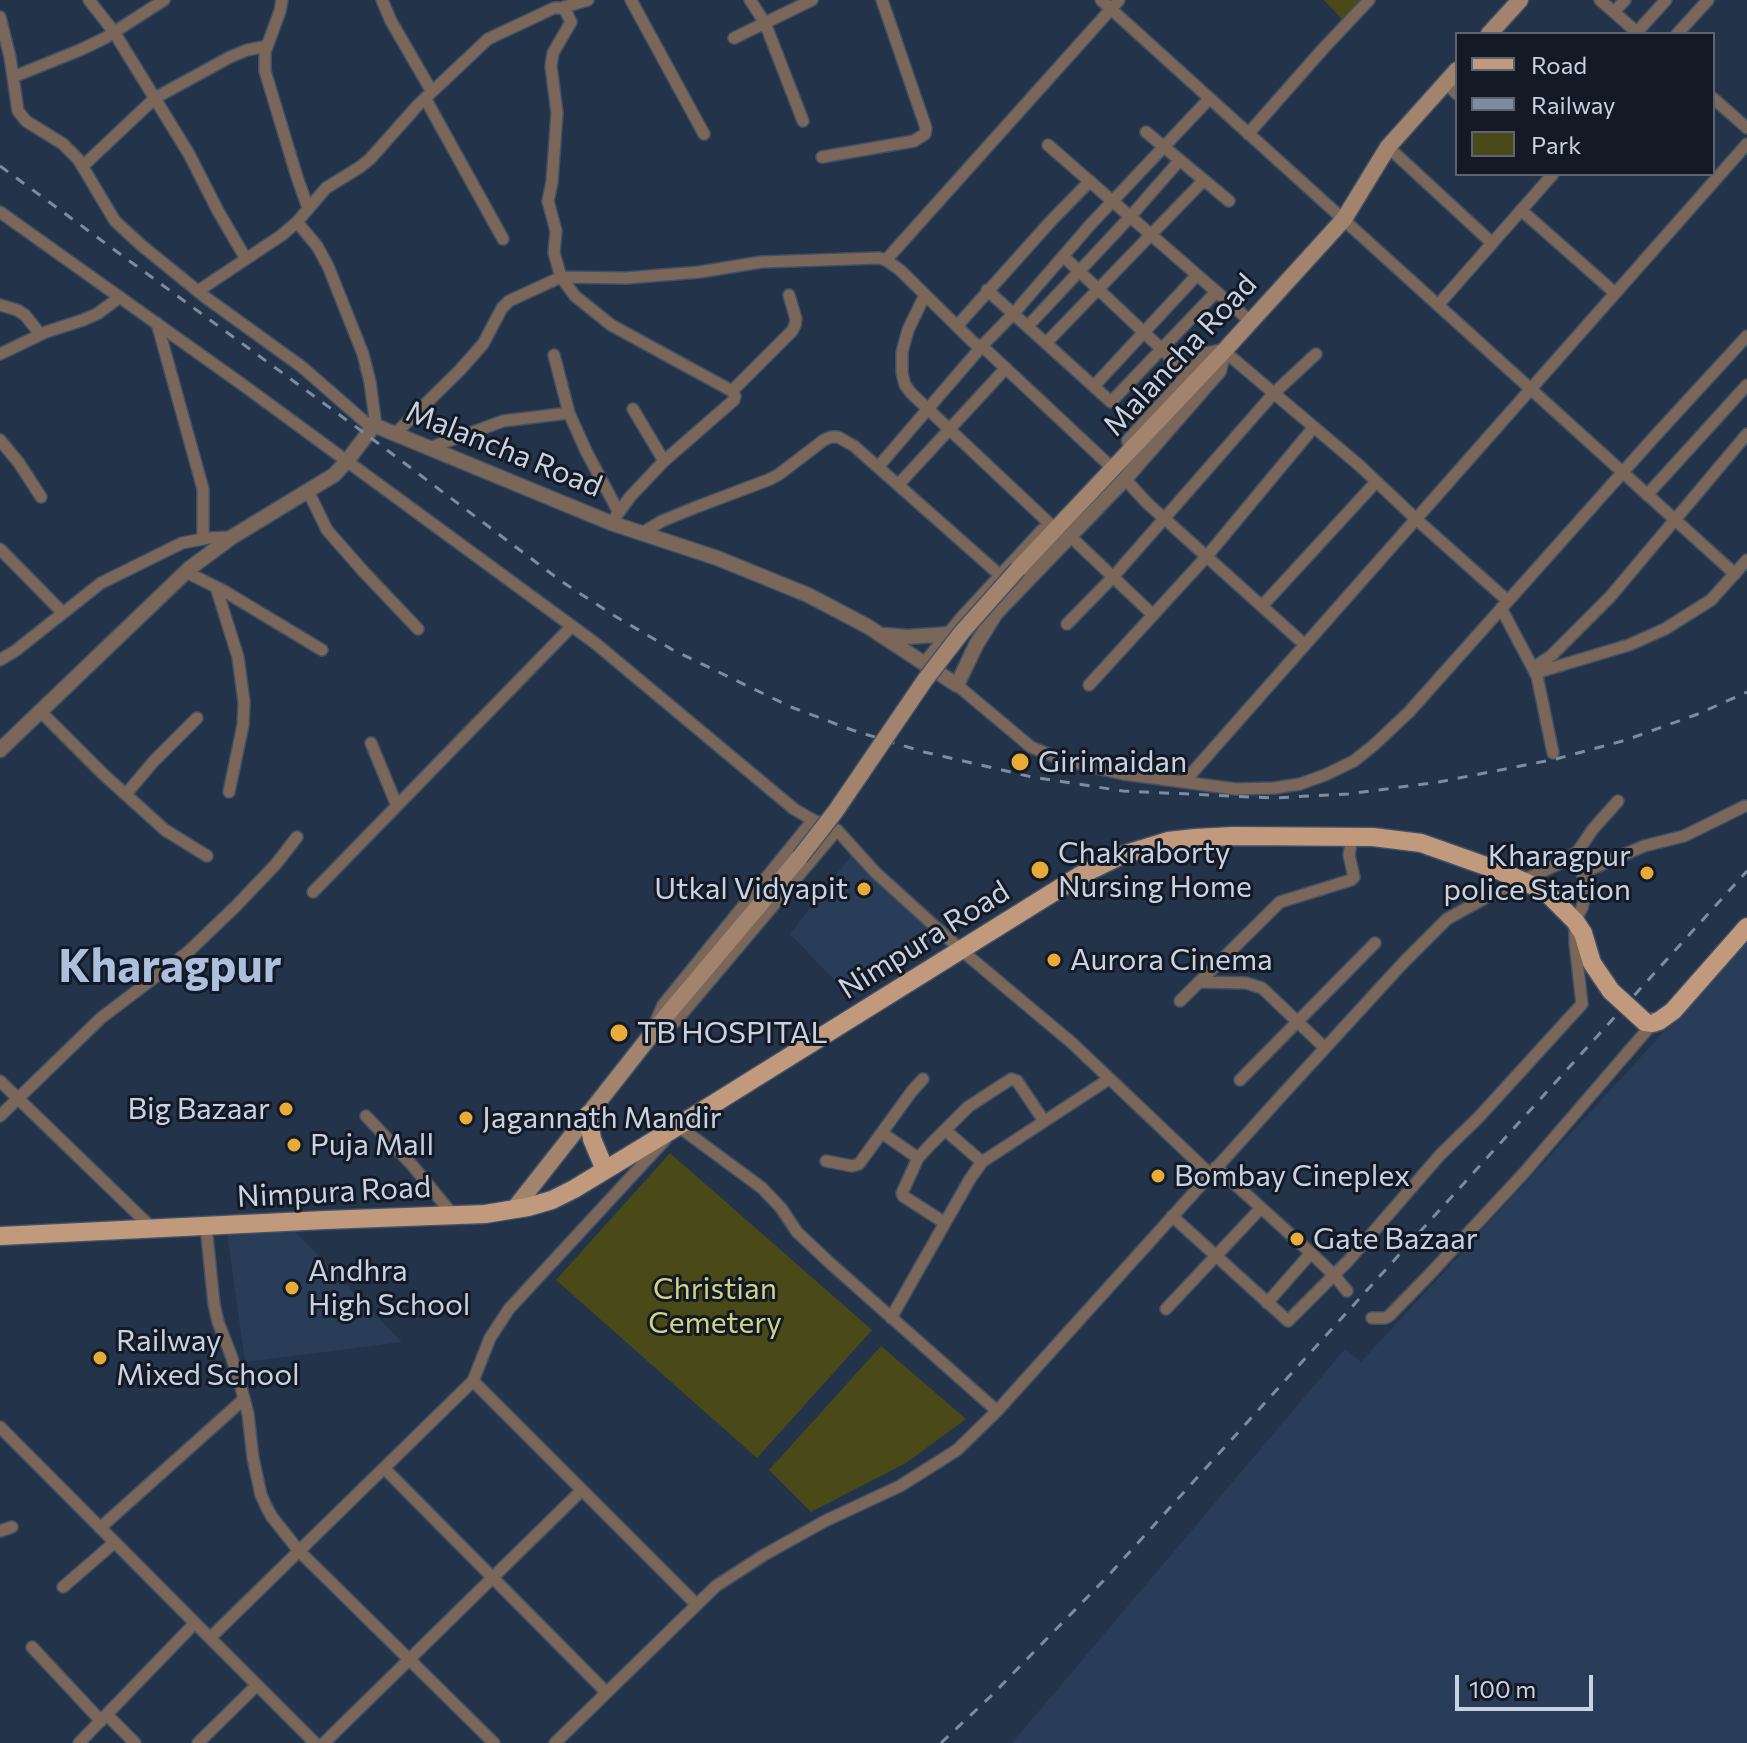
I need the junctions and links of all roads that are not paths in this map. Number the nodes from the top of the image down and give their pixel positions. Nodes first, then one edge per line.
1 (89, 0) edge
2 (164, 0) edge
3 (282, 0) edge
4 (588, 0) edge
5 (631, 0) edge
6 (750, 0) edge
7 (812, 0) edge
8 (882, 0) edge
9 (1101, 0) edge
10 (1119, 0) edge
11 (1369, 0) edge
12 (1520, 0) edge
13 (1600, 0) edge
14 (1625, 0) edge
15 (1666, 0) edge
16 (1708, 0) edge
17 (384, 1) edge
18 (568, 4) edge
19 (1111, 10) junction
20 (1614, 12) junction
21 (0, 17) edge
22 (765, 23) junction
23 (114, 32) junction
24 (1491, 32) edge
25 (1637, 32) edge
26 (1639, 32) edge
27 (1679, 32) edge
28 (734, 38) dead end
29 (267, 46) junction
30 (13, 77) junction
31 (1453, 82) edge
32 (428, 95) junction
33 (155, 98) junction
34 (1209, 99) junction
35 (1715, 100) edge
36 (803, 121) dead end
37 (1747, 128) edge
38 (1146, 132) dead end
39 (704, 134) dead end
40 (1248, 134) junction
41 (1747, 144) edge
42 (1048, 145) dead end
43 (1388, 147) junction
44 (1163, 148) junction
45 (822, 157) dead end
46 (1179, 161) junction
47 (83, 166) junction
48 (1546, 176) edge
49 (1090, 181) junction
50 (1203, 181) junction
51 (1112, 201) junction
52 (1229, 201) dead end
53 (308, 208) junction
54 (1521, 210) junction
55 (0, 212) edge
56 (1130, 217) junction
57 (1344, 219) junction
58 (297, 222) junction
59 (1152, 235) junction
60 (503, 239) dead end
61 (1492, 243) junction
62 (1063, 256) junction
63 (246, 259) junction
64 (886, 260) junction
65 (1080, 272) junction
66 (1197, 275) junction
67 (561, 277) junction
68 (1097, 289) junction
69 (987, 290) junction
70 (198, 291) junction
71 (1216, 292) junction
72 (1615, 293) junction
73 (789, 295) dead end
74 (925, 295) junction
75 (120, 297) junction
76 (0, 305) edge
77 (1438, 305) junction
78 (1014, 313) junction
79 (1250, 321) junction
80 (157, 323) junction
81 (957, 326) junction
82 (1028, 326) junction
83 (1145, 333) junction
84 (40, 334) junction
85 (1747, 336) edge
86 (1046, 343) junction
87 (982, 346) junction
88 (1162, 349) junction
89 (1224, 351) junction
90 (0, 354) edge
91 (1316, 354) dead end
92 (554, 355) dead end
93 (1006, 368) junction
94 (1189, 375) junction
95 (1747, 385) edge
96 (1094, 386) junction
97 (1531, 389) junction
98 (732, 391) junction
99 (1274, 393) junction
100 (633, 409) dead end
101 (929, 410) junction
102 (569, 413) junction
103 (374, 427) junction
104 (1314, 427) junction
105 (949, 429) junction
106 (395, 434) junction
107 (1747, 434) edge
108 (0, 440) edge
109 (429, 448) junction
110 (347, 461) junction
111 (664, 461) junction
112 (1108, 464) junction
113 (878, 467) junction
114 (1622, 472) junction
115 (1125, 479) junction
116 (1376, 482) junction
117 (898, 485) junction
118 (308, 491) junction
119 (1647, 495) junction
120 (41, 497) dead end
121 (615, 517) junction
122 (1164, 518) junction
123 (1416, 519) junction
124 (1675, 520) junction
125 (1050, 524) junction
126 (642, 533) junction
127 (232, 537) junction
128 (1071, 537) junction
129 (203, 539) junction
130 (0, 549) edge
131 (1207, 556) junction
132 (1747, 560) edge
133 (186, 572) junction
134 (1735, 574) junction
135 (1001, 576) junction
136 (1113, 577) junction
137 (216, 587) junction
138 (1504, 605) junction
139 (1262, 606) junction
140 (63, 613) junction
141 (1153, 615) junction
142 (1067, 624) dead end
143 (572, 626) junction
144 (418, 629) dead end
145 (949, 634) junction
146 (881, 635) junction
147 (1305, 645) junction
148 (322, 650) dead end
149 (0, 660) edge
150 (925, 664) junction
151 (1534, 670) junction
152 (957, 685) junction
153 (1089, 685) dead end
154 (41, 712) junction
155 (197, 718) dead end
156 (371, 743) dead end
157 (1, 746) edge
158 (1553, 753) dead end
159 (1184, 782) junction
160 (229, 792) dead end
161 (126, 794) junction
162 (1618, 801) dead end
163 (397, 806) junction
164 (1745, 806) dead end
165 (813, 820) junction
166 (837, 830) junction
167 (297, 837) dead end
168 (1352, 837) junction
169 (1578, 851) junction
170 (207, 856) dead end
171 (1582, 873) junction
172 (1525, 881) junction
173 (313, 892) dead end
174 (1575, 921) junction
175 (1747, 927) edge
176 (1375, 943) dead end
177 (961, 950) junction
178 (1199, 982) junction
179 (1180, 1001) dead end
180 (1298, 1022) junction
181 (1649, 1022) junction
182 (643, 1046) junction
183 (1325, 1048) junction
184 (923, 1079) dead end
185 (1109, 1079) junction
186 (1240, 1080) dead end
187 (0, 1081) edge
188 (18, 1098) junction
189 (588, 1115) junction
190 (0, 1116) edge
191 (366, 1116) dead end
192 (1044, 1121) junction
193 (678, 1126) junction
194 (945, 1130) junction
195 (882, 1133) junction
196 (918, 1158) junction
197 (826, 1161) dead end
198 (982, 1162) junction
199 (605, 1170) junction
200 (1213, 1171) junction
201 (1261, 1208) junction
202 (514, 1209) junction
203 (453, 1215) junction
204 (1172, 1216) junction
205 (945, 1223) junction
206 (206, 1226) junction
207 (153, 1229) junction
208 (0, 1236) edge
209 (1311, 1253) junction
210 (1217, 1257) junction
211 (1334, 1275) junction
212 (1347, 1291) dead end
213 (1267, 1303) junction
214 (1166, 1309) dead end
215 (891, 1318) junction
216 (1372, 1318) dead end
217 (473, 1381) junction
218 (244, 1399) junction
219 (997, 1411) junction
220 (0, 1427) edge
221 (384, 1468) junction
222 (582, 1490) junction
223 (100, 1528) junction
224 (115, 1542) junction
225 (299, 1551) junction
226 (493, 1577) junction
227 (63, 1587) dead end
228 (696, 1604) junction
229 (195, 1623) junction
230 (210, 1638) junction
231 (32, 1647) dead end
232 (410, 1659) junction
233 (257, 1685) junction
234 (606, 1692) junction
235 (104, 1718) junction
236 (315, 1742) edge
237 (79, 1743) edge
238 (135, 1743) edge
239 (198, 1743) edge
240 (494, 1743) edge
241 (555, 1743) edge

1 - 23 street
2 - 23 street
3 - 29 street
4 - 18 street
5 - 39 street
6 - 22 street
7 - 22 street
8 - 45 street
9 - 19 street
10 - 19 street
11 - 40 street
12 - 24 main road
13 - 20 street
14 - 20 street
15 - 26 street
16 - 27 street
17 - 32 street
18 - 32 street
18 - 67 street
19 - 34 street
19 - 64 street
20 - 25 street
21 - 30 street
22 - 28 street
22 - 36 street
23 - 30 street
23 - 33 street
29 - 33 street
29 - 53 street
30 - 47 street
31 - 43 main road, Malancha Road
32 - 53 street
32 - 60 street
33 - 47 street
33 - 63 street
34 - 40 street
34 - 44 street
35 - 37 street
38 - 44 street
40 - 57 street
41 - 72 street
42 - 49 street
43 - 57 main road, Malancha Road
43 - 61 street
44 - 46 street
44 - 51 street
46 - 50 street
46 - 56 street
47 - 70 street
48 - 54 street
49 - 51 street
49 - 69 street
50 - 52 street
50 - 59 street
51 - 56 street
51 - 62 street
53 - 58 street
54 - 61 street
54 - 72 street
55 - 75 street
56 - 59 street
56 - 65 street
57 - 77 street
57 - 79 main road, Malancha Road
58 - 63 street
58 - 103 street
59 - 66 street
59 - 68 street
61 - 77 street
62 - 65 street
62 - 78 street
63 - 70 street
64 - 67 street
64 - 74 street
65 - 68 street
65 - 82 street
66 - 71 street
66 - 83 street
67 - 98 street
67 - 106 street
68 - 83 street
68 - 86 street
69 - 78 street
69 - 81 street
70 - 103 street
71 - 79 street
71 - 88 street
72 - 97 street
73 - 98 street
74 - 81 street
74 - 101 street
75 - 80 street
75 - 84 street
76 - 84 street
77 - 97 street
78 - 82 street
78 - 87 street
79 - 89 main road, Malancha Road
80 - 110 street
80 - 129 street
81 - 87 street
82 - 86 street
83 - 88 street
83 - 96 street
84 - 90 street
85 - 114 street
86 - 96 street
87 - 93 street
87 - 101 street
88 - 94 street
88 - 96 street
89 - 94 street
89 - 99 street
89 - 115 street
89 - 182 main road, Malancha Road, bridge
91 - 99 street
92 - 102 street
93 - 105 street
93 - 112 street
94 - 112 street
95 - 119 street
97 - 114 street
97 - 123 street
98 - 111 street
99 - 104 street
99 - 122 street
100 - 111 street
101 - 105 street
101 - 113 street
102 - 109 street
102 - 121 street
103 - 106 street, Malancha Road
103 - 110 street, Malancha Road
104 - 116 street
104 - 131 street
105 - 117 street
105 - 125 street
106 - 109 street, Malancha Road
107 - 124 street
108 - 120 street
109 - 121 street, Malancha Road
110 - 118 street, Malancha Road
110 - 143 street
111 - 121 street
112 - 125 street
113 - 117 street
113 - 126 street
114 - 119 street
114 - 138 street
115 - 122 street
115 - 128 street
116 - 123 street
116 - 139 street
117 - 135 street
118 - 127 street, Malancha Road
118 - 144 street
119 - 124 street
121 - 126 street, Malancha Road
122 - 131 street
122 - 136 street
123 - 138 street
123 - 147 street
124 - 134 street
124 - 151 street
125 - 135 street
126 - 146 street, Malancha Road
127 - 129 street
127 - 133 street, Malancha Road
128 - 136 street
128 - 152 street
129 - 140 street
130 - 140 street
131 - 139 street
131 - 141 street
132 - 134 street
133 - 137 street
133 - 154 street, Malancha Road
134 - 151 street
135 - 145 street
136 - 141 street
136 - 142 street
137 - 148 street
137 - 160 street
138 - 151 street
138 - 159 street
139 - 147 street
140 - 149 street
141 - 153 street
143 - 163 street
143 - 165 street
145 - 146 street
145 - 150 street
146 - 150 street, Malancha Road
147 - 159 street
150 - 152 street, Malancha Road
151 - 158 street
152 - 159 street
154 - 157 street, Malancha Road
154 - 161 street
155 - 161 street
156 - 163 street
161 - 170 street
162 - 169 street
163 - 173 street
164 - 171 street
165 - 166 street
165 - 182 street
166 - 177 street
166 - 182 street
167 - 188 street
168 - 172 main road, Nimpura Road
168 - 177 main road, Nimpura Road
168 - 178 street
169 - 171 street
169 - 172 street
171 - 174 street
172 - 174 main road, Nimpura Road
172 - 183 street
174 - 181 main road, Nimpura Road, bridge
174 - 211 street
175 - 181 main road
176 - 180 street
177 - 185 street
177 - 193 main road, Nimpura Road
178 - 179 street
178 - 180 street
180 - 183 street
180 - 186 street
181 - 216 street
182 - 189 main road, Malancha Road
183 - 200 street
184 - 195 street
185 - 192 street
185 - 200 street
187 - 188 street
188 - 190 street
188 - 207 street
189 - 199 main road
189 - 202 main road, Malancha Road
191 - 203 street
192 - 194 street
192 - 198 street
193 - 199 main road, Nimpura Road
193 - 215 street
193 - 217 street
194 - 196 street
194 - 198 street
195 - 196 street
195 - 197 street
196 - 205 street
198 - 205 street
199 - 202 main road, Nimpura Road
200 - 201 street
200 - 204 street
201 - 209 street
201 - 210 street
202 - 203 main road, Nimpura Road
203 - 206 main road, Nimpura Road
204 - 210 street
204 - 219 street
205 - 215 street
206 - 207 main road, Nimpura Road
206 - 218 street
207 - 208 main road, Nimpura Road
209 - 211 street
209 - 213 street
210 - 213 street
210 - 214 street
211 - 212 street
211 - 213 street
215 - 219 street
217 - 221 street
217 - 222 street
218 - 223 street
218 - 225 street
219 - 228 street
220 - 223 street
221 - 225 street
221 - 226 street
222 - 226 street
222 - 228 street
223 - 224 street
224 - 227 street
224 - 229 street
225 - 230 street
225 - 232 street
226 - 232 street
226 - 234 street
228 - 234 street
229 - 230 street
229 - 235 street
230 - 233 street
231 - 235 street
232 - 236 street
232 - 240 street
233 - 236 street
233 - 239 street
234 - 241 street
235 - 237 street
235 - 238 street

